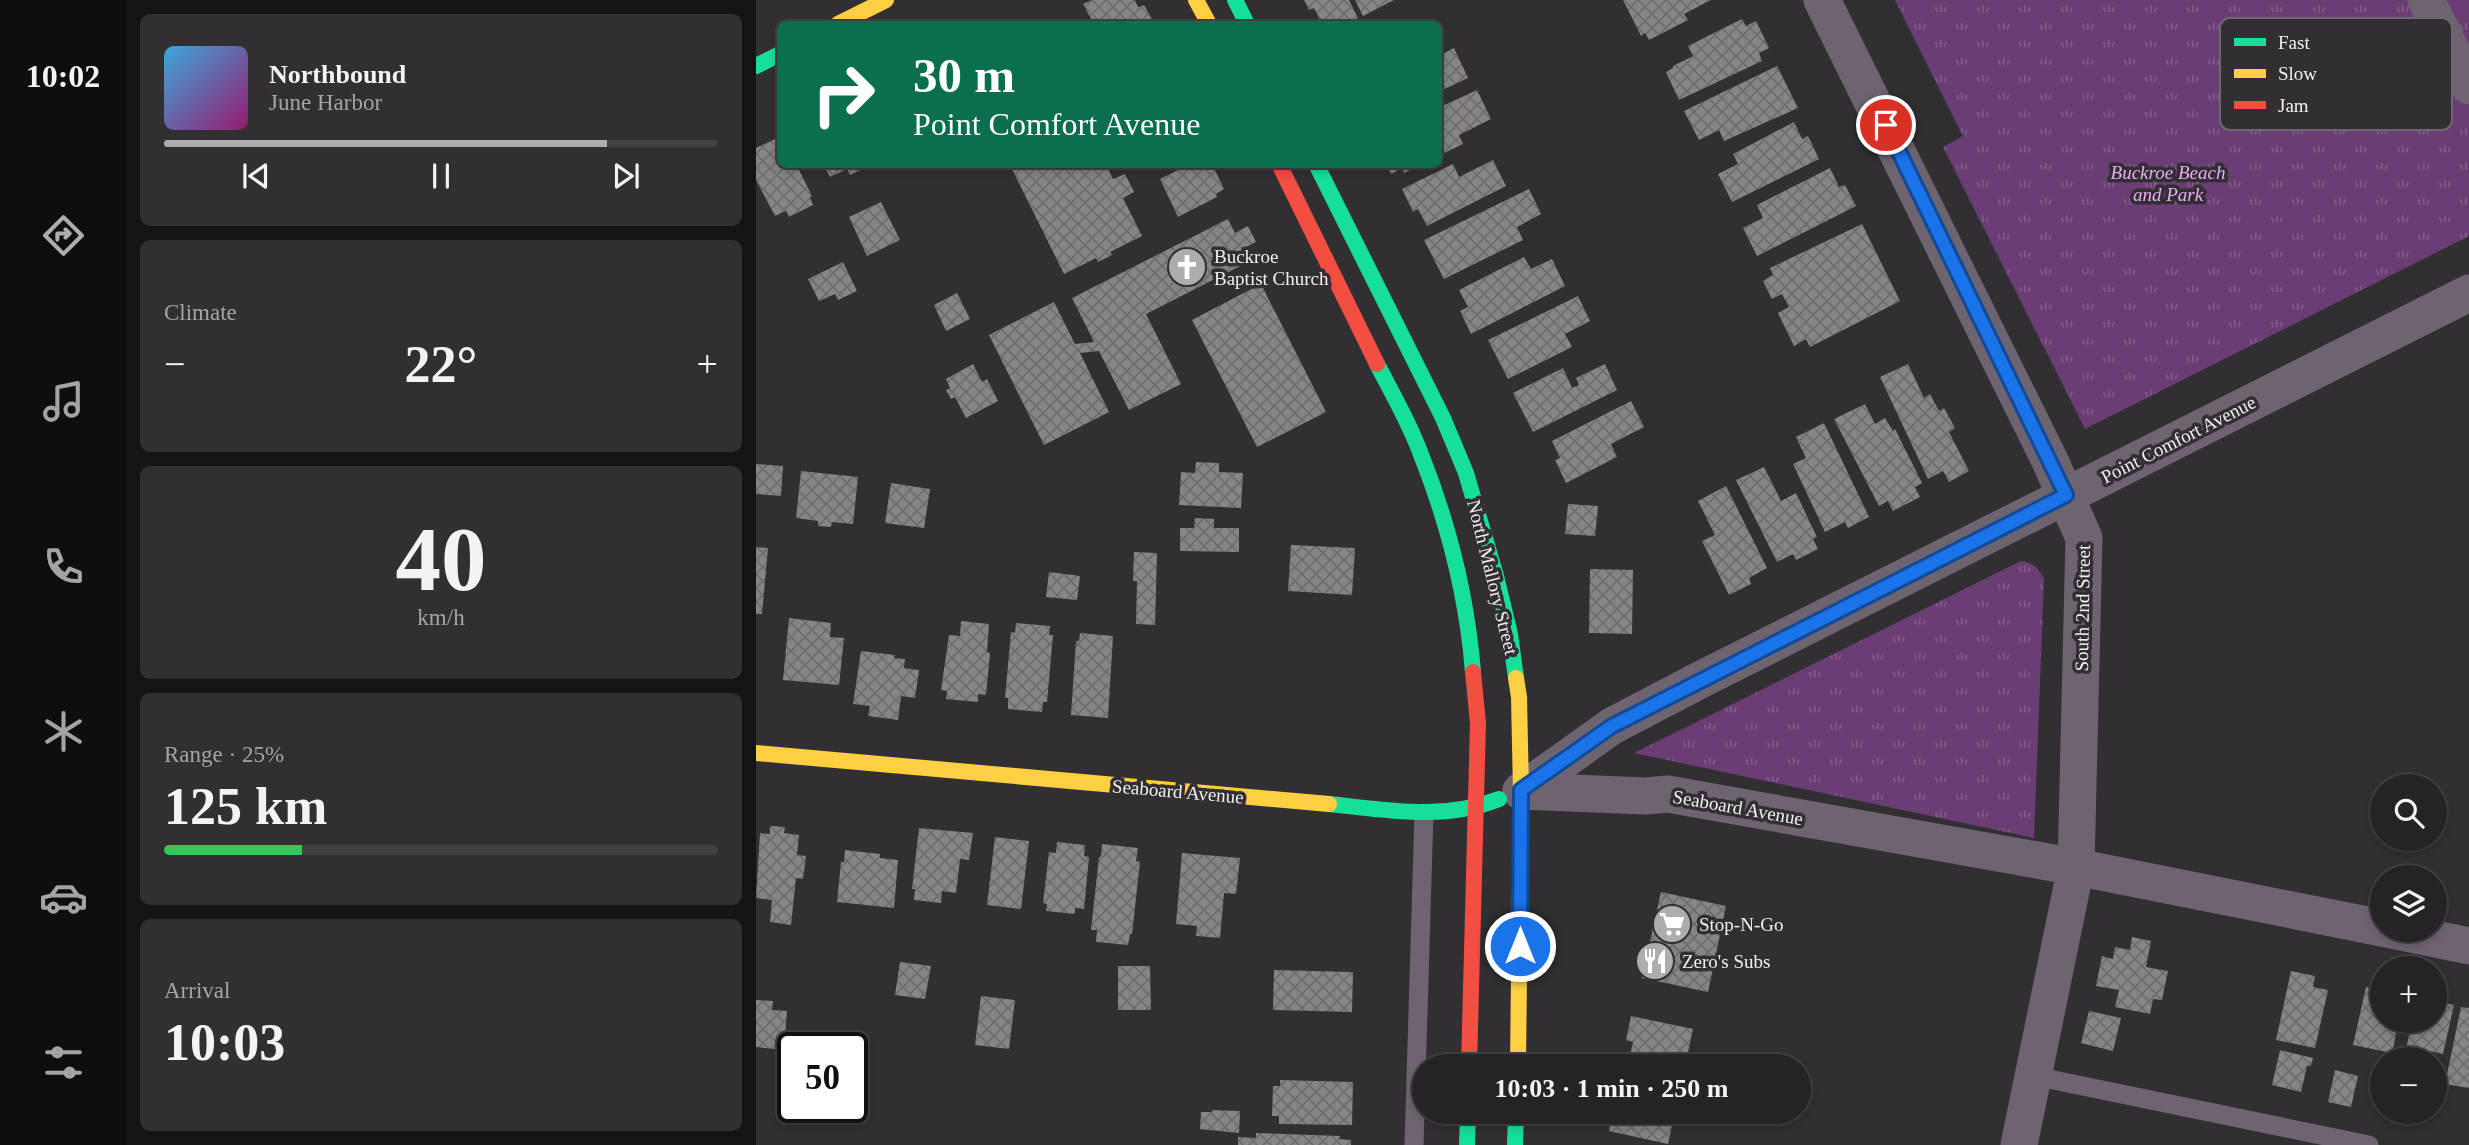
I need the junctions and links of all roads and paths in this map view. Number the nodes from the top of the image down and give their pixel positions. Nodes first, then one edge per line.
1 (886, 0) edge
2 (1196, 0) edge
3 (1235, 0) edge
4 (1822, 0) edge
5 (2426, 0) edge
6 (2435, 18) edge
7 (844, 21) edge
8 (1207, 21) edge
9 (1246, 21) edge
10 (2452, 52) edge
11 (777, 56) edge
12 (756, 66) edge
13 (2469, 86) edge
14 (1281, 168) edge
15 (1318, 168) edge
16 (2469, 293) edge
17 (2066, 495) junction
18 (756, 753) edge
19 (1521, 790) junction
20 (1478, 808) junction
21 (1424, 813) junction
22 (2076, 867) junction
23 (2370, 926) edge
24 (2447, 942) edge
25 (2469, 946) edge
26 (1469, 1054) edge
27 (1518, 1054) edge
28 (2034, 1076) junction
29 (1468, 1124) edge
30 (1516, 1124) edge
31 (1414, 1145) edge
32 (1467, 1145) edge
33 (1515, 1145) edge
34 (2020, 1145) edge
35 (2369, 1145) edge

1 - 7 main road
2 - 8 main road
3 - 9 main road
4 - 17 street, South 2nd Street
5 - 6 street
10 - 13 street
11 - 12 main road
14 - 20 main road, North Mallory Street
15 - 19 main road, North Mallory Street
16 - 17 street, Point Comfort Avenue
17 - 19 street, Point Comfort Avenue
17 - 22 street, South 2nd Street
18 - 21 main road, Seaboard Avenue
19 - 20 main road, Seaboard Avenue
19 - 22 street, Seaboard Avenue
19 - 27 main road, North Mallory Street
20 - 21 main road, Seaboard Avenue
20 - 26 main road, North Mallory Street
21 - 31 lane
22 - 23 street, Seaboard Avenue
22 - 28 street, South 2nd Street
24 - 25 street, Seaboard Avenue
28 - 34 street, South 2nd Street
28 - 35 lane
29 - 32 main road
30 - 33 main road

